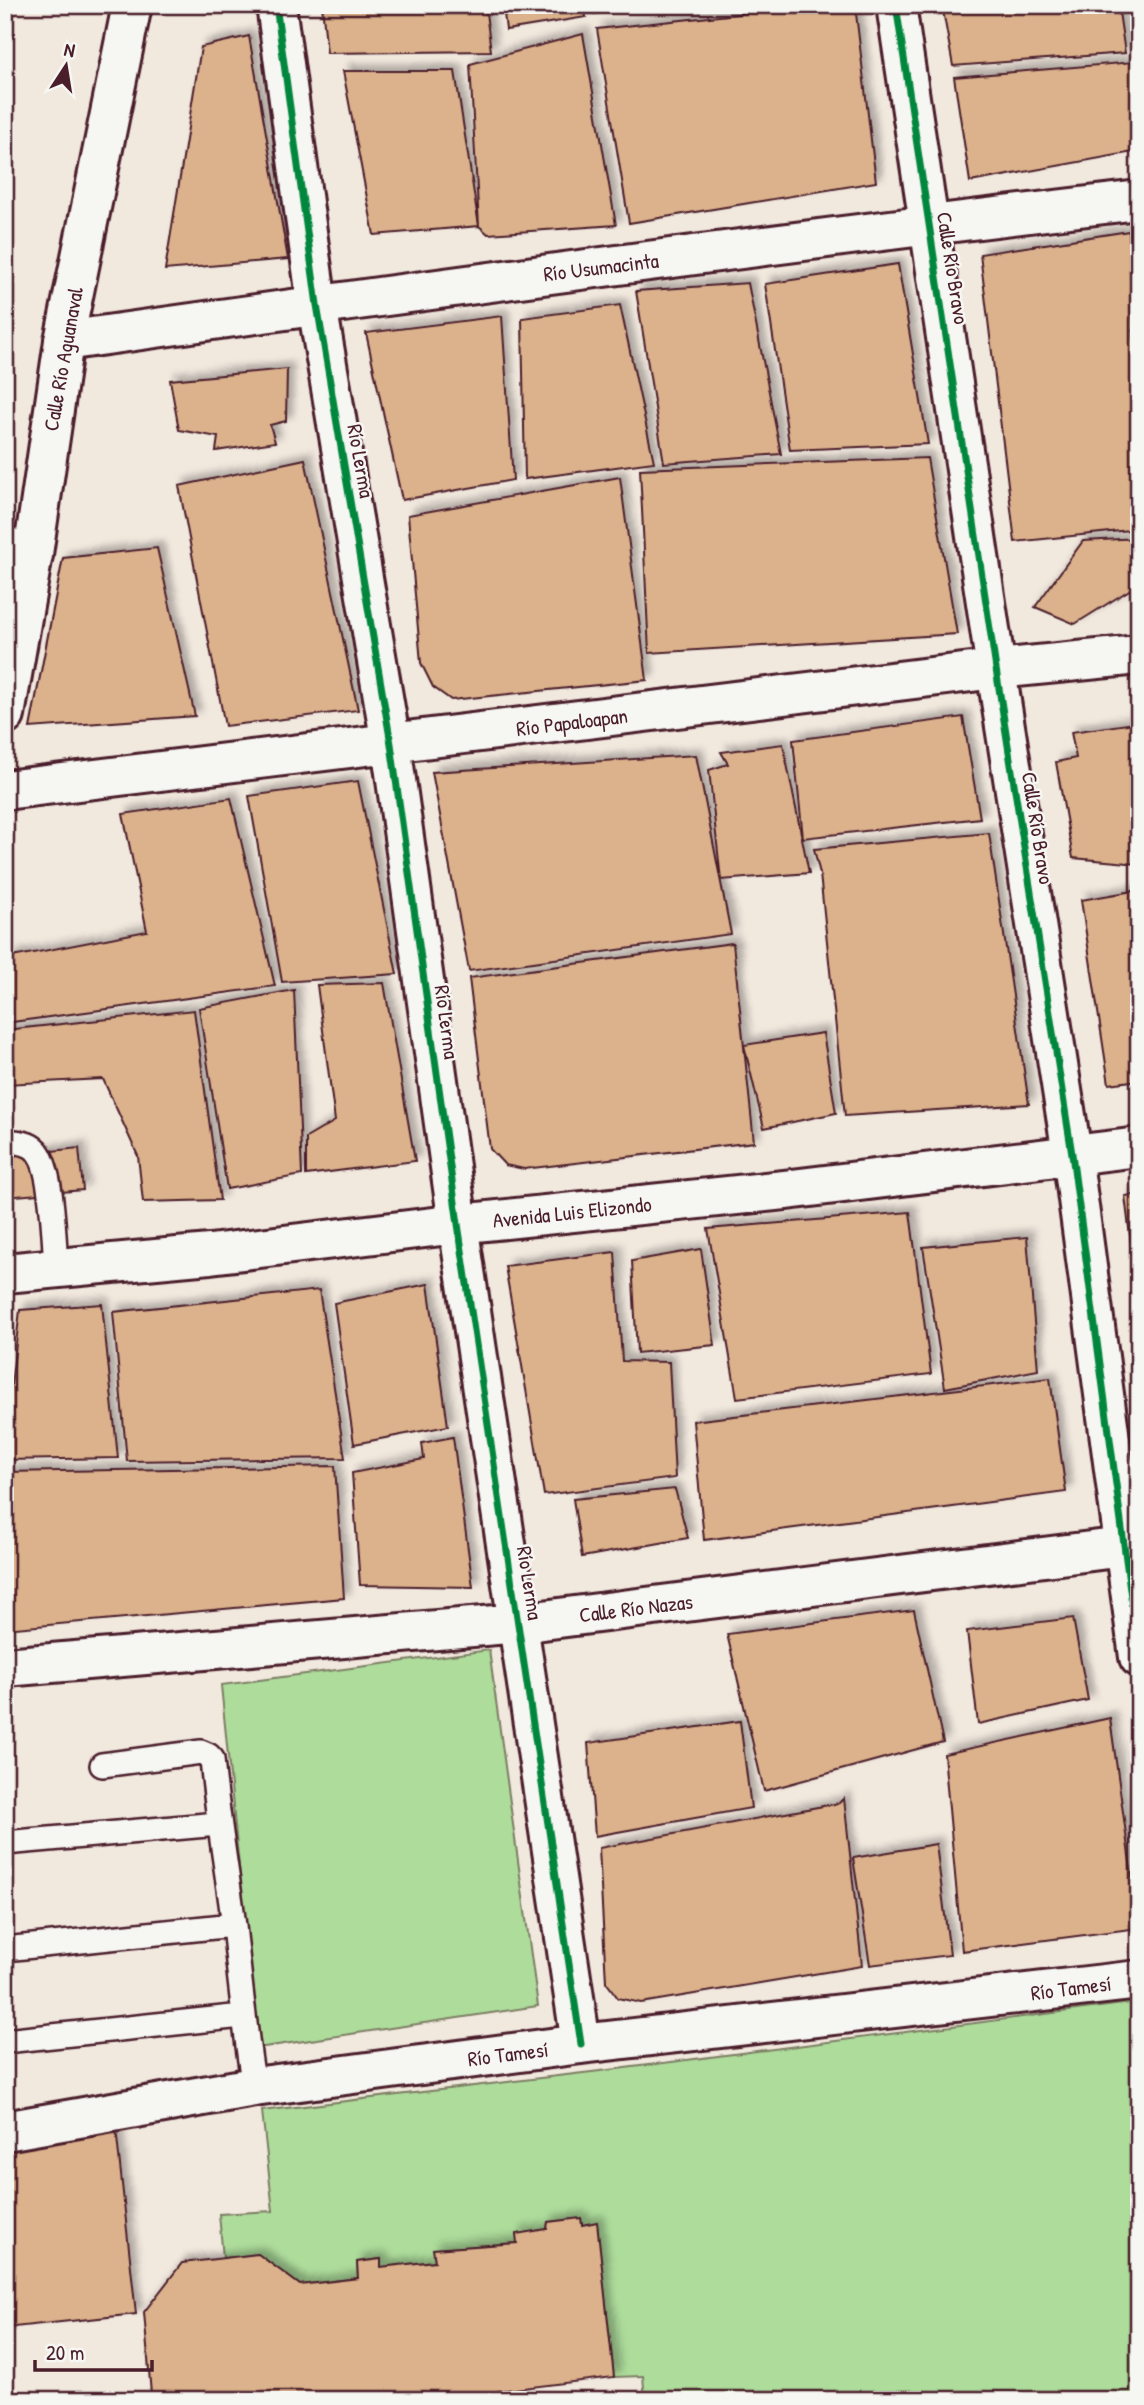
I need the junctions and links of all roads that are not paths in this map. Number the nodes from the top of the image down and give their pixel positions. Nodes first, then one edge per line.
1 (132, 5) edge
2 (276, 5) edge
3 (896, 5) edge
4 (1139, 200) edge
5 (928, 225) junction
6 (317, 305) junction
7 (64, 341) junction
8 (19, 550) edge
9 (1139, 654) edge
10 (996, 669) junction
11 (5, 715) edge
12 (391, 744) junction
13 (5, 790) edge
14 (5, 1142) edge
15 (1139, 1147) edge
16 (1072, 1154) junction
17 (458, 1224) junction
18 (56, 1268) junction
19 (5, 1273) edge
20 (1132, 1546) edge
21 (519, 1623) junction
22 (1139, 1657) edge
23 (5, 1667) edge
24 (102, 1765) dead end
25 (218, 1824) junction
26 (5, 1843) edge
27 (233, 1925) junction
28 (5, 1949) edge
29 (1139, 1980) edge
30 (242, 2016) junction
31 (5, 2041) edge
32 (581, 2044) junction
33 (254, 2087) junction
34 (5, 2131) edge

1 - 7 street, Calle Río Aguanaval
2 - 6 street, Río Lerma
3 - 5 street, Calle Río Bravo
4 - 5 street, Río Usumacinta
5 - 6 street, Río Usumacinta
5 - 10 street, Calle Río Bravo
6 - 7 street, Río Usumacinta
6 - 12 street, Río Lerma
7 - 8 street, Calle Río Aguanaval
8 - 11 street, Calle Río Aguanaval
9 - 10 street, Río Papaloapan
10 - 12 street, Río Papaloapan
10 - 16 street, Calle Río Bravo
12 - 13 street, Río Papaloapan
12 - 17 street, Río Lerma
14 - 18 lane
15 - 16 street, Avenida Luis Elizondo
16 - 17 street, Avenida Luis Elizondo
16 - 20 street, Calle Río Bravo
17 - 18 street, Avenida Luis Elizondo
17 - 21 street, Río Lerma
18 - 19 street, Avenida Luis Elizondo
20 - 21 street, Calle Río Nazas
20 - 22 street, Calle Río Bravo
21 - 23 street, Calle Río Nazas
21 - 32 street, Río Lerma
24 - 25 lane
25 - 26 lane
25 - 27 lane
27 - 28 lane
27 - 30 lane
29 - 32 street, Río Tamesí
30 - 31 lane
30 - 33 lane
32 - 33 street, Río Tamesí
33 - 34 street, Río Tamesí

